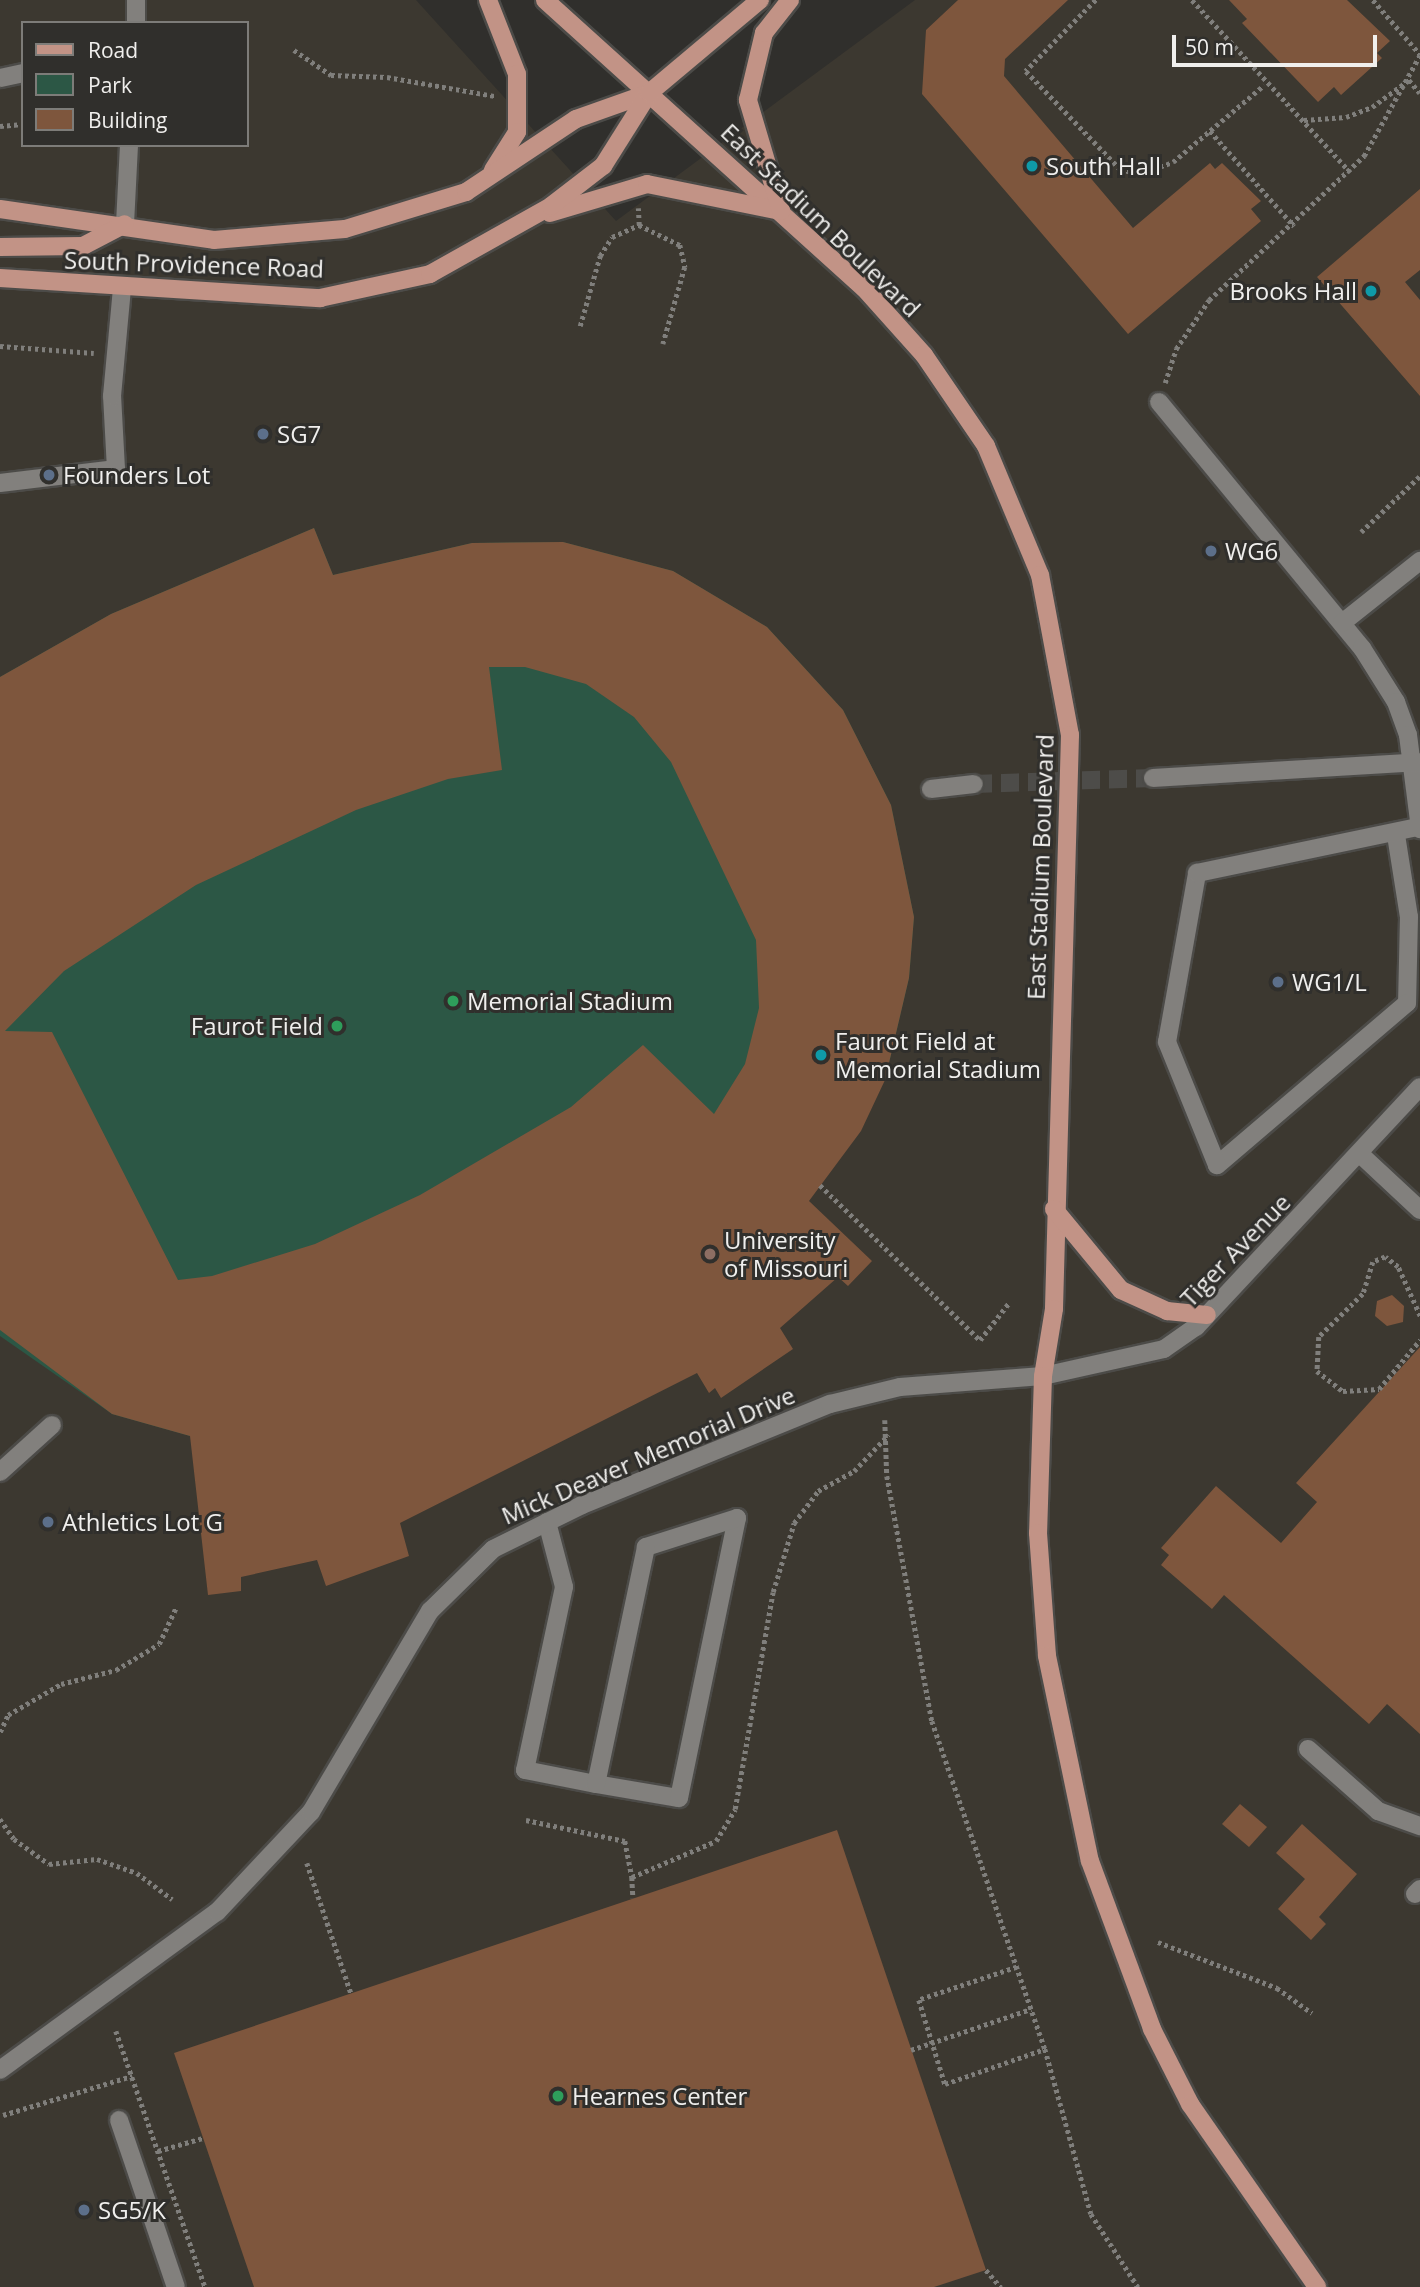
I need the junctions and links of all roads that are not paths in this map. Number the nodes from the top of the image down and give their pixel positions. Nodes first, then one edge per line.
1 (136, 0) edge
2 (488, 0) edge
3 (545, 0) edge
4 (760, 0) edge
5 (790, 0) edge
6 (136, 21) edge
7 (21, 74) edge
8 (0, 78) edge
9 (649, 93) junction
10 (130, 147) edge
11 (488, 177) junction
12 (0, 209) edge
13 (781, 211) junction
14 (520, 223) junction
15 (125, 224) junction
16 (0, 247) edge
17 (0, 278) edge
18 (122, 289) junction
19 (1158, 402) road end
20 (0, 483) edge
21 (1420, 561) edge
22 (1342, 623) junction
23 (1415, 764) edge
24 (1153, 778) tunnel mouth
25 (974, 785) tunnel mouth
26 (931, 789) dead end
27 (1419, 828) edge
28 (1396, 835) junction
29 (1420, 1087) edge
30 (1360, 1154) junction
31 (1054, 1209) junction
32 (1420, 1210) edge
33 (1207, 1315) junction
34 (1043, 1376) junction
35 (52, 1425) dead end
36 (0, 1472) edge
37 (547, 1522) junction
38 (1308, 1749) dead end
39 (596, 1784) junction
40 (1420, 1826) edge
41 (0, 2070) edge
42 (119, 2120) dead end
43 (176, 2287) edge
44 (1317, 2287) edge

1 - 6 street
2 - 11 main road
3 - 9 main road, East Stadium Boulevard
4 - 9 main road, South Providence Road
5 - 13 main road
7 - 8 street
9 - 11 main road, South Providence Road
9 - 13 main road, East Stadium Boulevard
9 - 14 main road, South Providence Road
10 - 15 street
11 - 15 main road, South Providence Road
12 - 15 main road, South Providence Road
13 - 14 main road
13 - 31 main road, East Stadium Boulevard
14 - 18 main road, South Providence Road
15 - 16 main road
17 - 18 main road, South Providence Road
18 - 20 street
19 - 22 street
21 - 22 street
22 - 23 street
23 - 24 street
23 - 27 street
25 - 26 street
27 - 28 street
28 - 28 street
29 - 30 street, Tiger Avenue
30 - 32 street
30 - 33 street, Tiger Avenue
31 - 33 main road
31 - 34 main road, East Stadium Boulevard
33 - 34 street, Tiger Avenue
34 - 37 street, Mick Deaver Memorial Drive
34 - 44 main road, East Stadium Boulevard
35 - 36 street
37 - 39 street
37 - 41 street, Mick Deaver Memorial Drive
38 - 40 street
39 - 39 street
42 - 43 street

